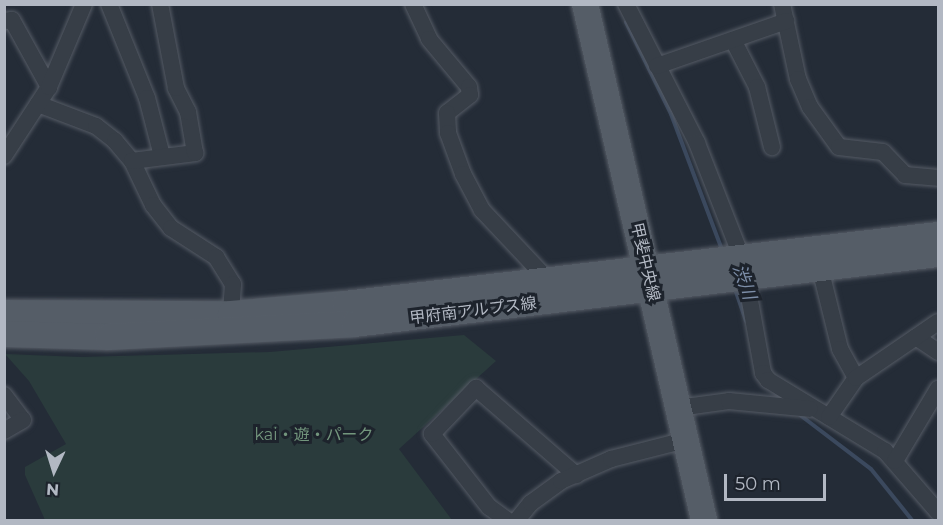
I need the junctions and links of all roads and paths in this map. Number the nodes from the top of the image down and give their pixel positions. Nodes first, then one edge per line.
1 (84, 4) edge
2 (109, 4) edge
3 (160, 4) edge
4 (413, 4) edge
5 (585, 4) edge
6 (626, 4) edge
7 (784, 13) edge
8 (4, 21) edge
9 (734, 40) junction
10 (657, 66) junction
11 (49, 87) junction
12 (38, 104) junction
13 (772, 147) dead end
14 (4, 156) edge
15 (162, 156) junction
16 (132, 161) junction
17 (939, 178) edge
18 (939, 235) edge
19 (939, 254) edge
20 (744, 268) junction
21 (820, 268) junction
22 (649, 279) junction
23 (548, 280) junction
24 (4, 313) edge
25 (231, 314) junction
26 (939, 322) edge
27 (4, 334) edge
28 (916, 338) junction
29 (939, 352) edge
30 (856, 378) junction
31 (939, 389) edge
32 (4, 395) edge
33 (678, 408) junction
34 (823, 413) junction
35 (4, 431) edge
36 (686, 440) junction
37 (895, 460) junction
38 (576, 475) junction
39 (938, 510) edge
40 (507, 520) edge
41 (517, 520) edge
42 (704, 520) edge

1 - 11 street
2 - 15 street
3 - 15 street
4 - 23 street
5 - 22 main road, 甲斐中央線
6 - 10 street
7 - 9 street
7 - 17 street
8 - 11 street
9 - 10 street
9 - 13 street
10 - 20 street
11 - 12 street
12 - 14 street
12 - 16 street
15 - 16 street
16 - 25 street
18 - 20 main road, 甲府南アルプス線
19 - 21 main road, 甲府南アルプス線
20 - 21 main road, 甲府南アルプス線
20 - 22 main road, 甲府南アルプス線
20 - 34 street
21 - 30 street
22 - 23 main road, 甲府南アルプス線
22 - 27 main road, 甲府南アルプス線
22 - 33 main road, 甲斐中央線
23 - 25 main road, 甲府南アルプス線
24 - 25 main road, 甲府南アルプス線
26 - 28 street
28 - 29 street
28 - 30 street
30 - 34 street
31 - 37 street
32 - 35 street
33 - 34 street
33 - 36 main road, 甲斐中央線
34 - 37 street
36 - 38 street
36 - 42 main road, 甲斐中央線
37 - 39 street
38 - 40 street
38 - 41 street

